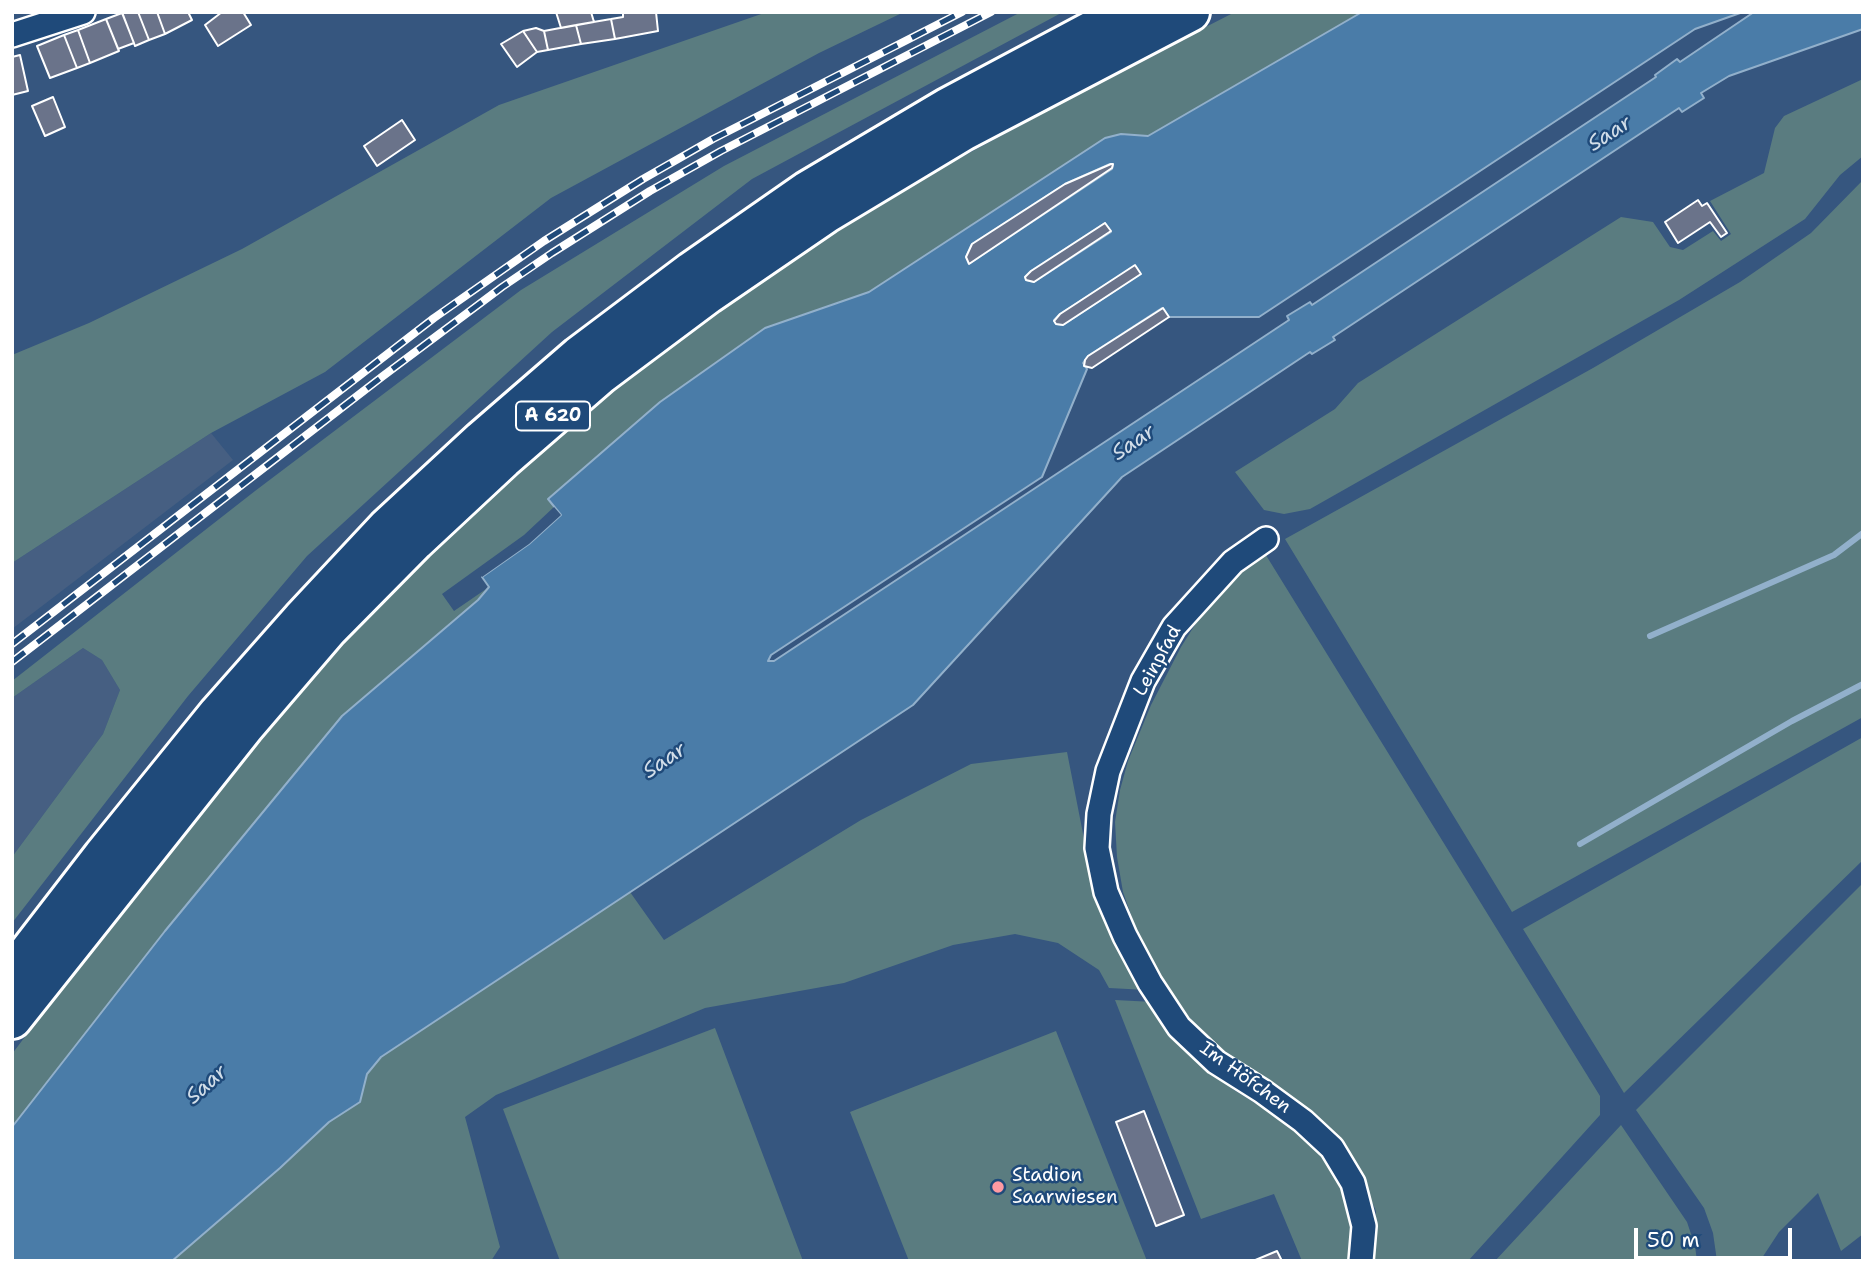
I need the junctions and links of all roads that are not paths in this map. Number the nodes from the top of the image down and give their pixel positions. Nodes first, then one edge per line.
1 (83, 12) edge
2 (1127, 12) edge
3 (1189, 12) edge
4 (12, 36) edge
5 (1266, 539) dead end
6 (1099, 814) joint
7 (12, 974) edge
8 (12, 1019) edge
9 (1361, 1261) edge

1 - 4 street
2 - 7 highway, A 620
3 - 8 highway, A 620
5 - 6 street, Leinpfad
6 - 9 street, Im Höfchen

